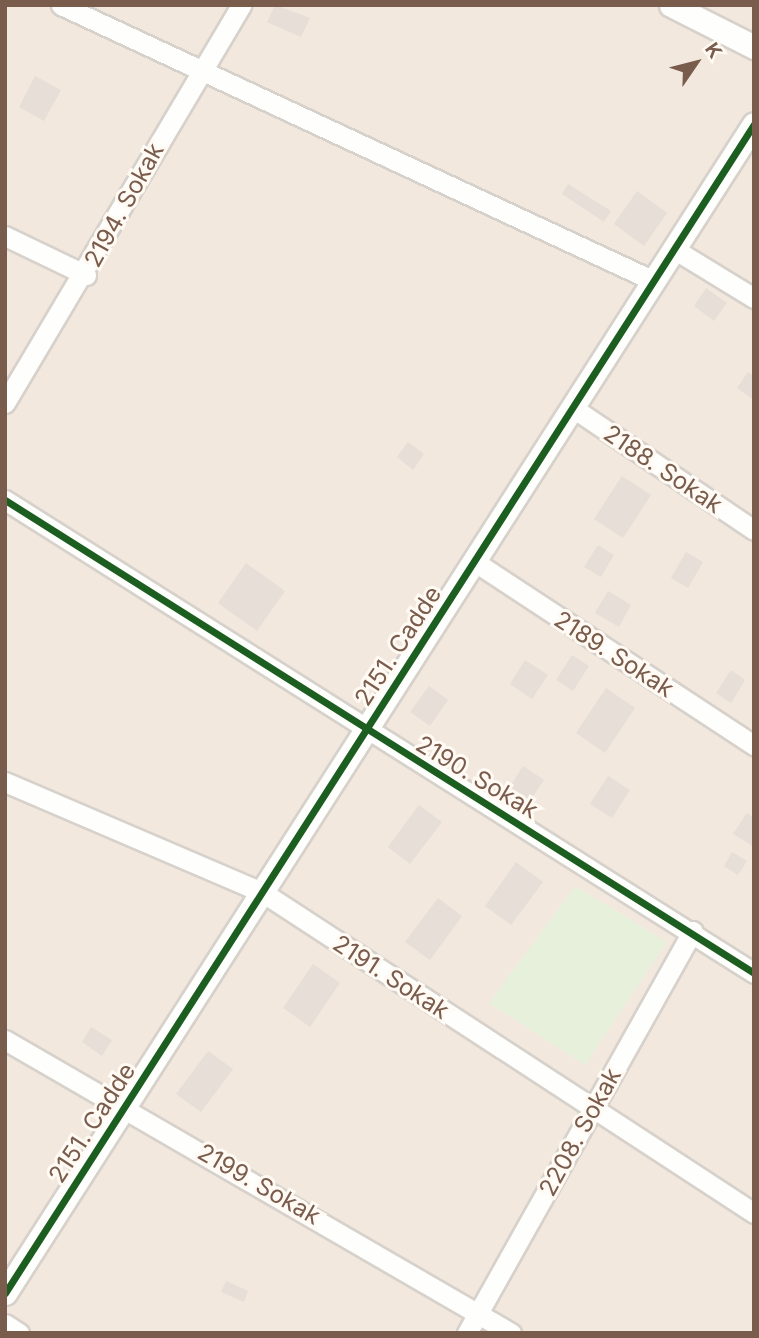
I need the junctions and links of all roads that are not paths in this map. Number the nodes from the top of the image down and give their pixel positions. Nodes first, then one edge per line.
1 (61, 5) edge
2 (241, 5) edge
3 (671, 5) edge
4 (754, 47) edge
5 (201, 67) junction
6 (754, 124) edge
7 (5, 236) edge
8 (674, 249) junction
9 (86, 275) junction
10 (653, 281) junction
11 (754, 298) edge
12 (5, 403) edge
13 (573, 408) junction
14 (5, 500) edge
15 (754, 530) edge
16 (475, 562) junction
17 (366, 732) junction
18 (754, 745) edge
19 (5, 782) edge
20 (262, 892) junction
21 (693, 932) junction
22 (754, 972) edge
23 (5, 1040) edge
24 (126, 1106) junction
25 (593, 1110) junction
26 (754, 1213) edge
27 (5, 1293) edge
28 (478, 1313) junction
29 (5, 1324) edge
30 (19, 1333) edge
31 (467, 1333) edge
32 (511, 1333) edge

1 - 5 street
2 - 5 street, 2194. Sokak
3 - 4 street
5 - 9 street, 2194. Sokak
5 - 10 street
6 - 8 street, 2151. Cadde
7 - 9 street
8 - 10 street, 2151. Cadde
8 - 11 street
9 - 12 street, 2194. Sokak
10 - 13 street, 2151. Cadde
13 - 15 street, 2188. Sokak
13 - 16 street, 2151. Cadde
14 - 17 street, 2190. Sokak
16 - 17 street, 2151. Cadde
16 - 18 street, 2189. Sokak
17 - 20 street, 2151. Cadde
17 - 21 street, 2190. Sokak
19 - 20 street, 2191. Sokak
20 - 24 street, 2151. Cadde
20 - 25 street, 2191. Sokak
21 - 22 street, 2190. Sokak
21 - 25 street, 2208. Sokak
23 - 24 street, 2199. Sokak
24 - 27 street, 2151. Cadde
24 - 28 street, 2199. Sokak
25 - 26 street, 2191. Sokak
25 - 28 street, 2208. Sokak
28 - 31 street, 2208. Sokak
28 - 32 street, 2199. Sokak
29 - 30 street

